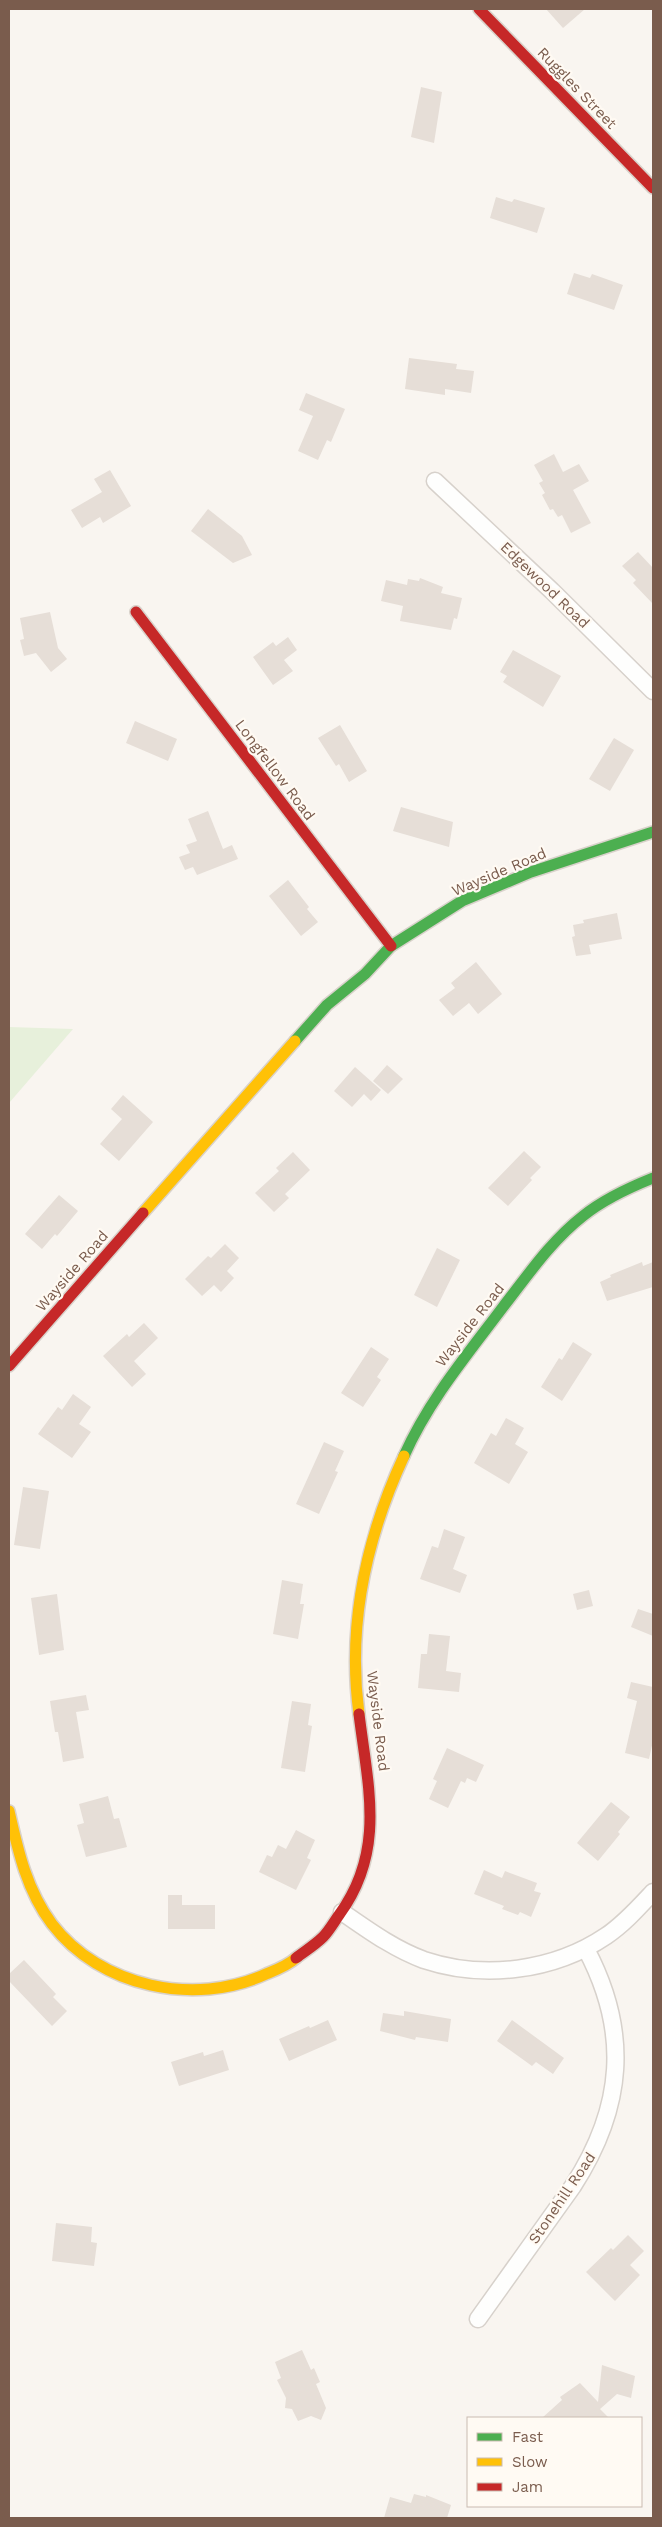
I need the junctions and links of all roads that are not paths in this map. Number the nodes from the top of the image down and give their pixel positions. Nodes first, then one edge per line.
1 (479, 9) edge
2 (653, 188) edge
3 (435, 481) dead end
4 (136, 612) dead end
5 (653, 691) edge
6 (653, 832) edge
7 (391, 946) junction
8 (653, 1178) edge
9 (9, 1366) edge
10 (9, 1811) edge
11 (653, 1892) edge
12 (342, 1912) junction
13 (586, 1948) junction
14 (478, 2319) dead end

1 - 2 street, Ruggles Street
3 - 5 street, Edgewood Road
4 - 7 street, Longfellow Road
6 - 7 street, Wayside Road
7 - 9 street, Wayside Road
8 - 12 street, Wayside Road
10 - 12 street, Wayside Road
11 - 13 street
12 - 13 street
13 - 14 street, Stonehill Road

